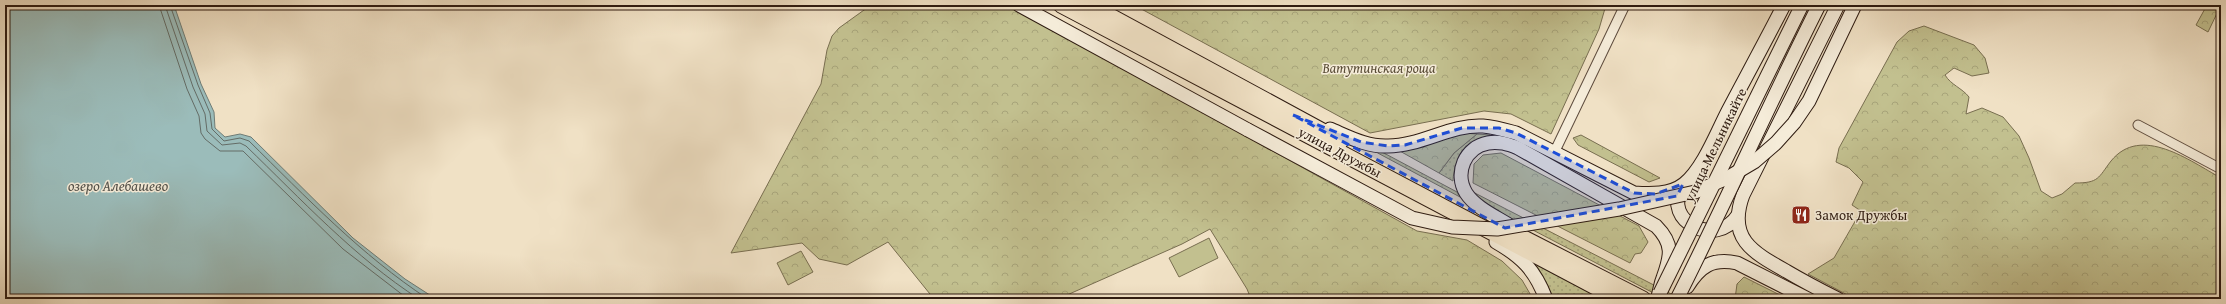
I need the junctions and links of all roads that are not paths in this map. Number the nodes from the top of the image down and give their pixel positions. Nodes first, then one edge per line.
1 (1020, 5) edge
2 (1062, 5) edge
3 (1090, 5) edge
4 (1625, 5) edge
5 (1784, 5) edge
6 (1802, 5) edge
7 (1819, 5) edge
8 (1838, 5) edge
9 (1855, 5) edge
10 (1293, 115) junction
11 (2138, 125) dead end
12 (1554, 153) junction
13 (2221, 169) edge
14 (1683, 184) junction
15 (1453, 212) junction
16 (1738, 214) junction
17 (1537, 244) junction
18 (1659, 296) edge
19 (1546, 299) edge
20 (1618, 299) edge
21 (1643, 299) edge
22 (1677, 299) edge
23 (1808, 299) edge
24 (1838, 299) edge

1 - 9 main road, bridge
2 - 15 main road, улица Дружбы
3 - 10 main road, улица Дружбы
4 - 12 street
5 - 14 main road
6 - 18 main road, улица Мельникайте, bridge
7 - 22 main road, bridge
8 - 16 main road
10 - 12 main road
10 - 17 main road, улица Дружбы
11 - 13 street
12 - 14 main road
14 - 16 main road
15 - 19 main road
15 - 20 main road, улица Дружбы
16 - 24 main road
17 - 18 main road, bridge
17 - 21 main road, улица Дружбы
22 - 23 main road, bridge

